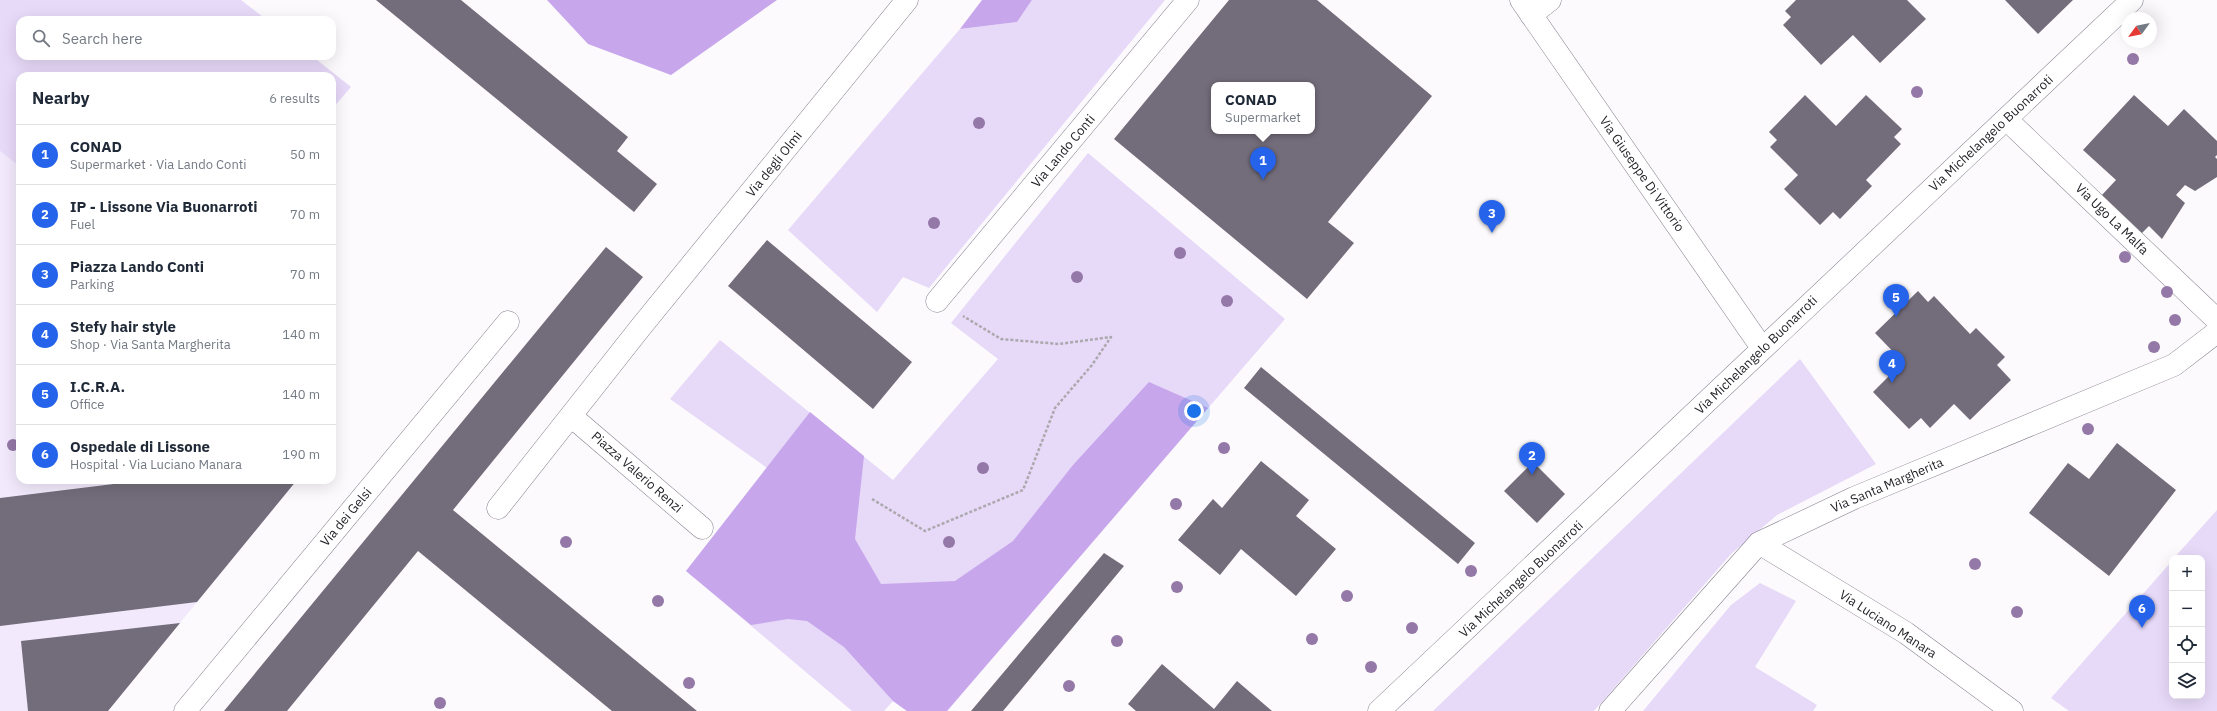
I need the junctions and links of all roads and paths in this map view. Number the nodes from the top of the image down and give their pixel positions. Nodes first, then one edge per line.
1 (907, 0) edge
2 (1188, 0) edge
3 (1550, 0) edge
4 (2132, 0) edge
5 (1526, 8) edge
6 (2006, 119) junction
7 (937, 301) joint
8 (2217, 320) edge
9 (508, 322) dead end
10 (2217, 332) edge
11 (1762, 348) junction
12 (571, 416) junction
13 (872, 499) dead end
14 (498, 508) dead end
15 (702, 528) dead end
16 (1759, 543) junction
17 (185, 711) edge
18 (1379, 711) edge
19 (1610, 711) edge
20 (2012, 711) edge

1 - 12 street, Via degli Olmi
2 - 7 street, Via Lando Conti
3 - 5 street
4 - 6 street, Via Michelangelo Buonarroti
5 - 11 street, Via Giuseppe Di Vittorio
6 - 8 street, Via Ugo La Malfa
6 - 11 street, Via Michelangelo Buonarroti
7 - 13 path
9 - 17 street, Via dei Gelsi
10 - 16 street, Via Santa Margherita
11 - 18 street, Via Michelangelo Buonarroti
12 - 14 street
12 - 15 street, Piazza Valerio Renzi
16 - 19 street, Via Santa Margherita
16 - 20 street, Via Luciano Manara

